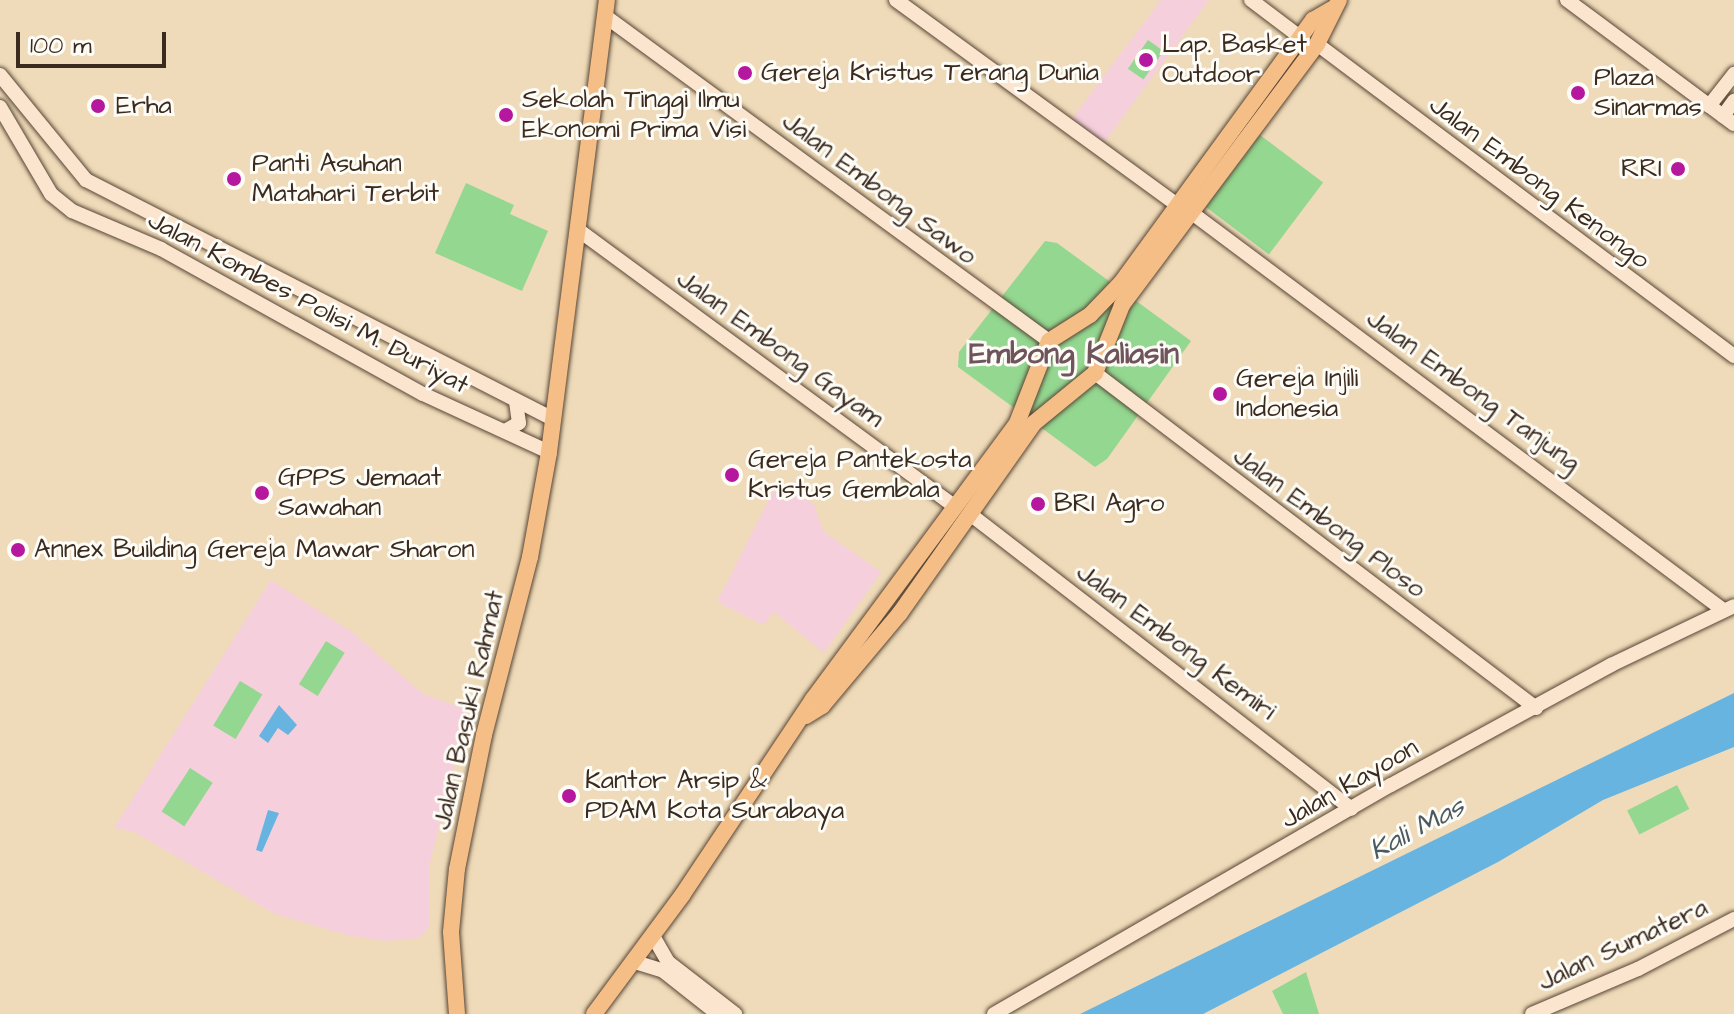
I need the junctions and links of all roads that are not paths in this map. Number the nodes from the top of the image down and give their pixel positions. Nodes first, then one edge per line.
1 (596, 0) edge
2 (896, 0) edge
3 (1251, 0) edge
4 (1567, 0) edge
5 (1336, 5) edge
6 (606, 8) edge
7 (1300, 37) junction
8 (1317, 44) junction
9 (1734, 74) edge
10 (0, 75) edge
11 (1734, 101) edge
12 (1709, 106) junction
13 (0, 107) edge
14 (1729, 120) edge
15 (1186, 209) junction
16 (577, 229) junction
17 (1049, 341) junction
18 (1734, 356) edge
19 (1095, 373) junction
20 (516, 402) junction
21 (553, 412) junction
22 (505, 431) junction
23 (549, 452) junction
24 (962, 510) junction
25 (1729, 608) edge
26 (1536, 708) junction
27 (1351, 809) junction
28 (686, 884) junction
29 (1734, 919) edge
30 (653, 936) junction
31 (635, 962) junction
32 (457, 1014) edge
33 (585, 1014) edge
34 (594, 1014) edge
35 (718, 1014) edge
36 (735, 1014) edge
37 (994, 1014) edge
38 (1532, 1014) edge

1 - 21 main road
2 - 15 street, Jalan Embong Tanjung
3 - 7 street
4 - 12 street
5 - 7 main road
5 - 8 main road
6 - 16 main road
6 - 17 street, Jalan Embong Sawo
7 - 15 main road
8 - 15 main road
8 - 18 street, Jalan Embong Kenongo
9 - 12 street
10 - 20 street, Jalan Kombes Polisi M. Duriyat
11 - 14 street
12 - 14 street
13 - 22 street, Jalan Kombes Polisi M. Duriyat
15 - 17 main road
15 - 19 main road
15 - 25 street, Jalan Embong Tanjung
16 - 21 main road
16 - 24 street, Jalan Embong Gayam
17 - 24 main road
19 - 24 main road
19 - 26 street, Jalan Embong Ploso
20 - 21 street, Jalan Kombes Polisi M. Duriyat
20 - 22 street
21 - 23 main road, Jalan Basuki Rahmat
22 - 23 street, Jalan Kombes Polisi M. Duriyat
23 - 32 main road, Jalan Basuki Rahmat
24 - 27 street, Jalan Embong Kemiri
24 - 28 main road
25 - 26 street, Jalan Kayoon
26 - 27 street, Jalan Kayoon
27 - 37 street, Jalan Kayoon
28 - 30 main road
28 - 33 main road
29 - 38 street, Jalan Sumatera
30 - 31 main road
30 - 36 street
31 - 34 main road
31 - 35 street

